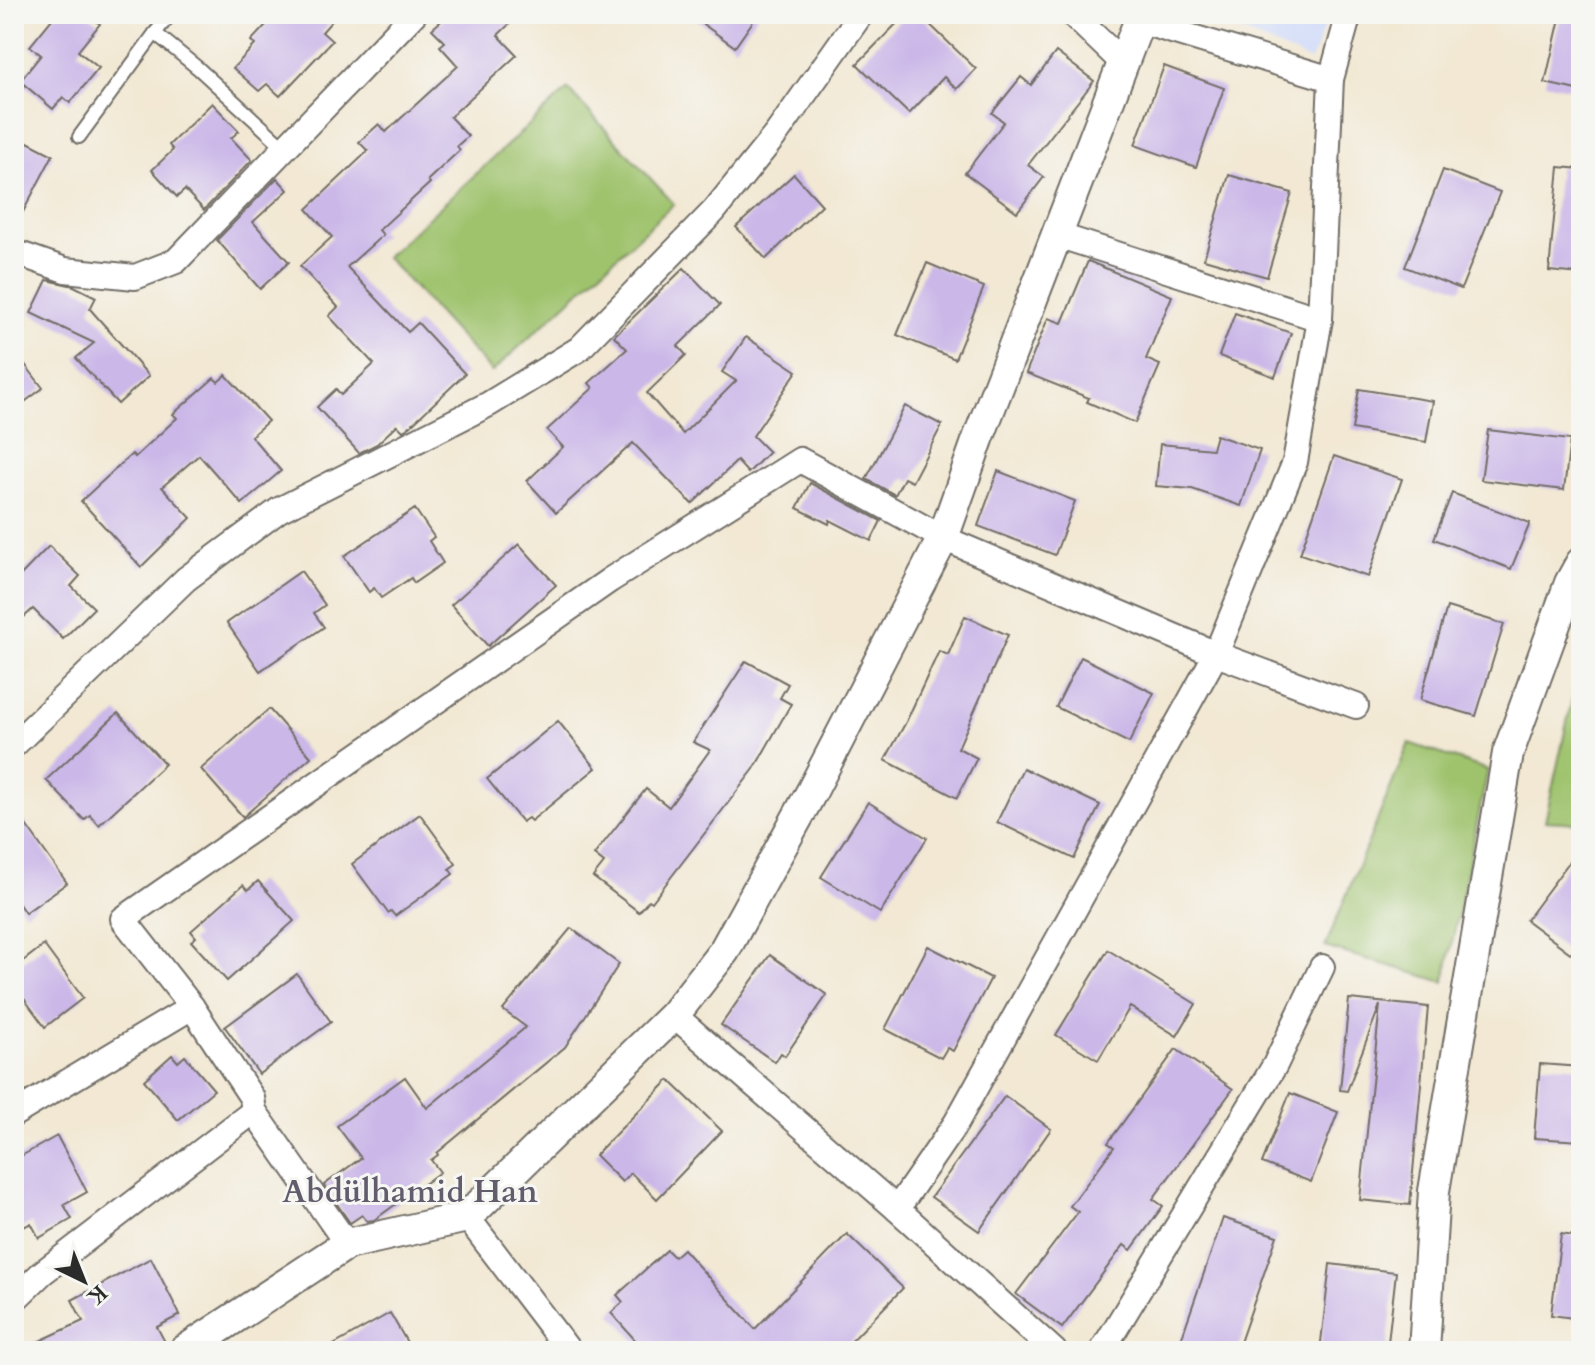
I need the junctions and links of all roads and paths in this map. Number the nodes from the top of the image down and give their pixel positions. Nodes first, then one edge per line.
1 (171, 14) edge
2 (414, 14) edge
3 (861, 14) edge
4 (1072, 14) edge
5 (1349, 14) edge
6 (1141, 18) edge
7 (155, 33) junction
8 (1124, 64) junction
9 (1331, 79) junction
10 (79, 137) dead end
11 (286, 149) junction
12 (1057, 235) junction
13 (14, 252) edge
14 (1320, 319) junction
15 (943, 538) junction
16 (1581, 563) edge
17 (1216, 654) junction
18 (1356, 706) dead end
19 (14, 745) edge
20 (1322, 967) dead end
21 (192, 1007) junction
22 (674, 1015) junction
23 (254, 1111) junction
24 (14, 1114) edge
25 (897, 1209) junction
26 (467, 1217) junction
27 (347, 1244) junction
28 (14, 1300) edge
29 (184, 1351) edge
30 (569, 1351) edge
31 (1054, 1351) edge
32 (1102, 1351) edge
33 (1424, 1351) edge

1 - 7 lane
2 - 11 street
3 - 19 street
4 - 8 street
5 - 9 street
6 - 8 street
6 - 9 street
7 - 10 lane
7 - 11 lane
8 - 12 street
9 - 14 street
11 - 13 street
12 - 14 street
12 - 15 street
14 - 17 street
15 - 17 street
15 - 21 street
15 - 22 street
16 - 33 street
17 - 18 street
17 - 25 street
20 - 32 street
21 - 23 street
21 - 24 street
22 - 25 street
22 - 26 street
23 - 27 street
23 - 28 street
25 - 31 street
26 - 27 street
26 - 30 street
27 - 29 street

